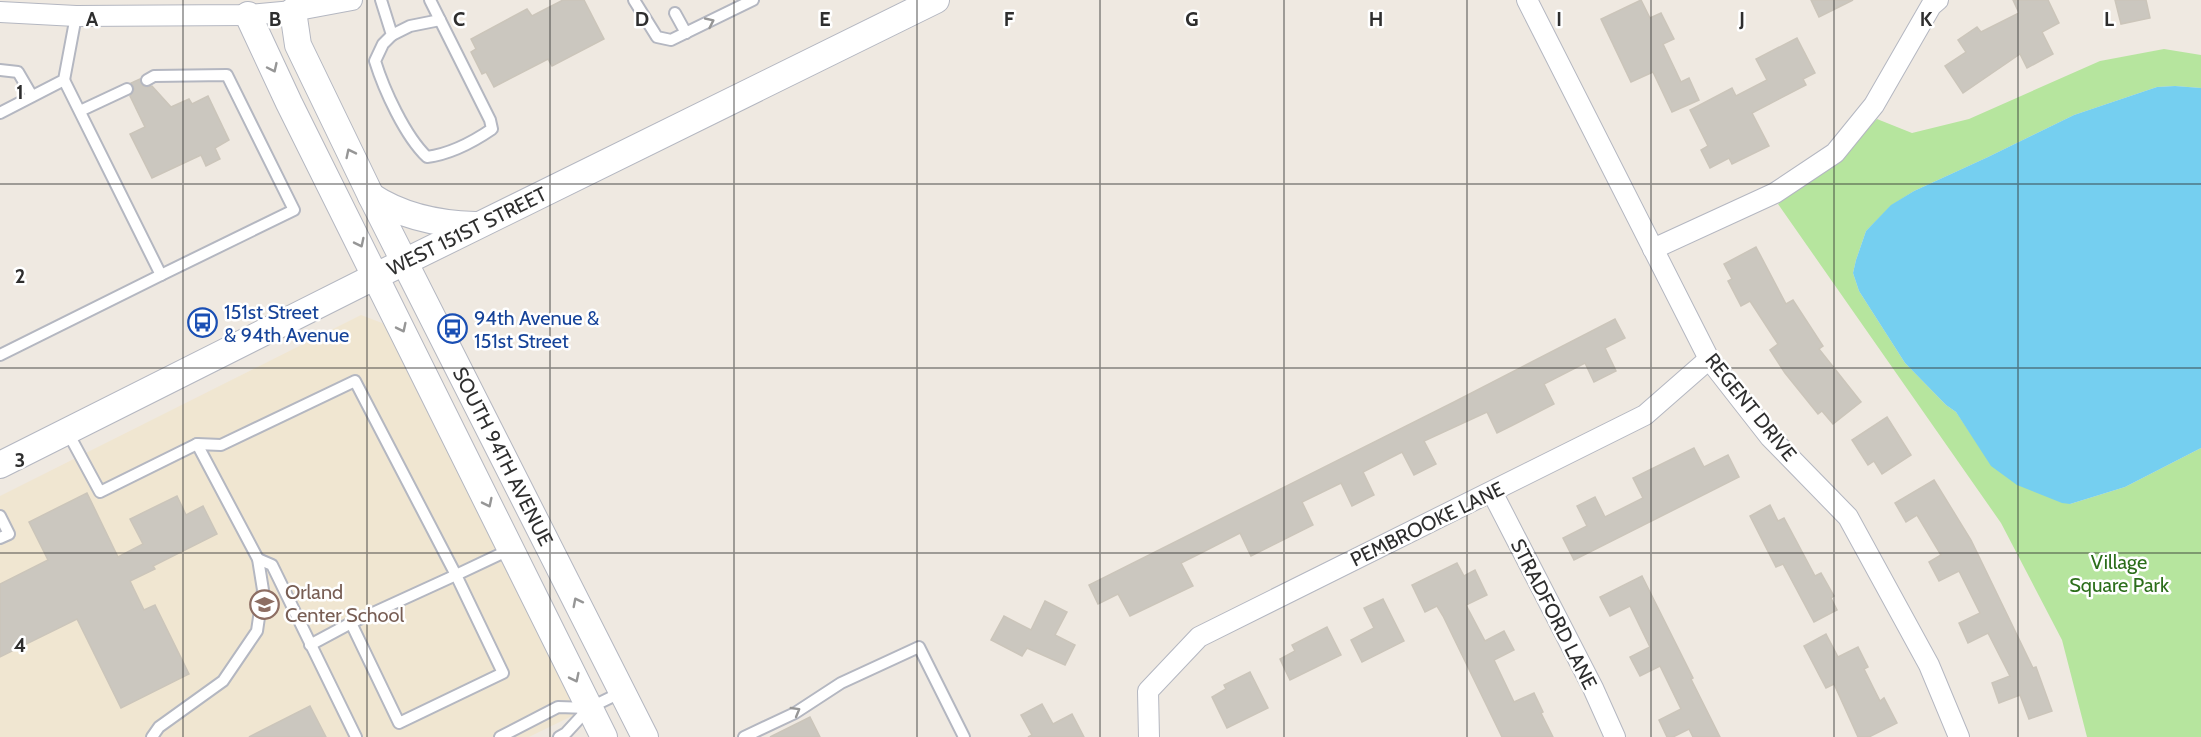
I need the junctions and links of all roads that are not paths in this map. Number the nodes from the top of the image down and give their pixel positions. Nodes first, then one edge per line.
1 (352, 0) edge
2 (381, 0) edge
3 (430, 0) edge
4 (634, 0) edge
5 (753, 0) edge
6 (936, 0) edge
7 (1527, 0) edge
8 (1938, 0) edge
9 (293, 10) junction
10 (0, 12) edge
11 (675, 13) dead end
12 (248, 15) junction
13 (76, 16) junction
14 (440, 20) junction
15 (686, 33) junction
16 (392, 35) junction
17 (0, 70) edge
18 (64, 80) junction
19 (147, 80) dead end
20 (127, 89) dead end
21 (32, 96) junction
22 (80, 111) junction
23 (0, 113) edge
24 (370, 196) junction
25 (478, 225) junction
26 (1653, 249) junction
27 (404, 262) junction
28 (161, 274) junction
29 (376, 276) junction
30 (0, 355) edge
31 (1709, 359) junction
32 (67, 431) junction
33 (197, 444) junction
34 (0, 465) edge
35 (1492, 492) junction
36 (0, 516) edge
37 (0, 538) edge
38 (511, 549) junction
39 (258, 559) junction
40 (456, 575) junction
41 (351, 623) junction
42 (310, 645) junction
43 (622, 692) junction
44 (589, 708) junction
45 (152, 737) edge
46 (356, 737) edge
47 (500, 737) edge
48 (559, 737) edge
49 (604, 737) edge
50 (645, 737) edge
51 (744, 737) edge
52 (964, 737) edge
53 (1149, 737) edge
54 (1615, 737) edge
55 (1959, 737) edge

1 - 9 street
2 - 16 lane
3 - 14 lane
4 - 15 lane
15 -> 5 lane
6 - 25 street, WEST 151ST STREET
7 - 26 street, REGENT DRIVE
8 - 26 street
9 - 12 street
24 -> 9 street, SOUTH 94TH AVENUE
10 - 13 street
11 - 15 lane
12 - 13 street
12 -> 29 street, SOUTH 94TH AVENUE
13 - 18 lane
14 - 16 lane
14 - 16 lane
17 - 21 lane
18 - 21 lane
18 - 22 lane
19 - 28 lane
20 - 22 lane
21 - 23 lane
22 - 28 lane
24 - 25 street
24 - 27 street, SOUTH 94TH AVENUE
25 - 27 street, WEST 151ST STREET
26 - 31 street, REGENT DRIVE
27 - 29 street, WEST 151ST STREET
43 -> 27 street, SOUTH 94TH AVENUE
28 - 30 lane
29 - 32 street, WEST 151ST STREET
29 -> 38 street, SOUTH 94TH AVENUE
31 - 35 street, PEMBROOKE LANE
31 - 55 street, REGENT DRIVE
32 - 33 lane
32 - 34 street, WEST 151ST STREET
33 - 39 lane
33 - 40 lane
35 - 53 street, PEMBROOKE LANE
35 - 54 street, STRADFORD LANE
36 - 37 lane
38 - 40 lane
38 -> 44 street, SOUTH 94TH AVENUE
39 - 42 lane
39 - 45 lane
40 - 41 lane
40 - 41 lane
41 - 42 lane
42 - 46 lane
43 - 44 lane
43 - 50 street, SOUTH 94TH AVENUE
44 - 47 lane
44 - 48 lane
44 - 49 street, SOUTH 94TH AVENUE
51 -> 52 lane

